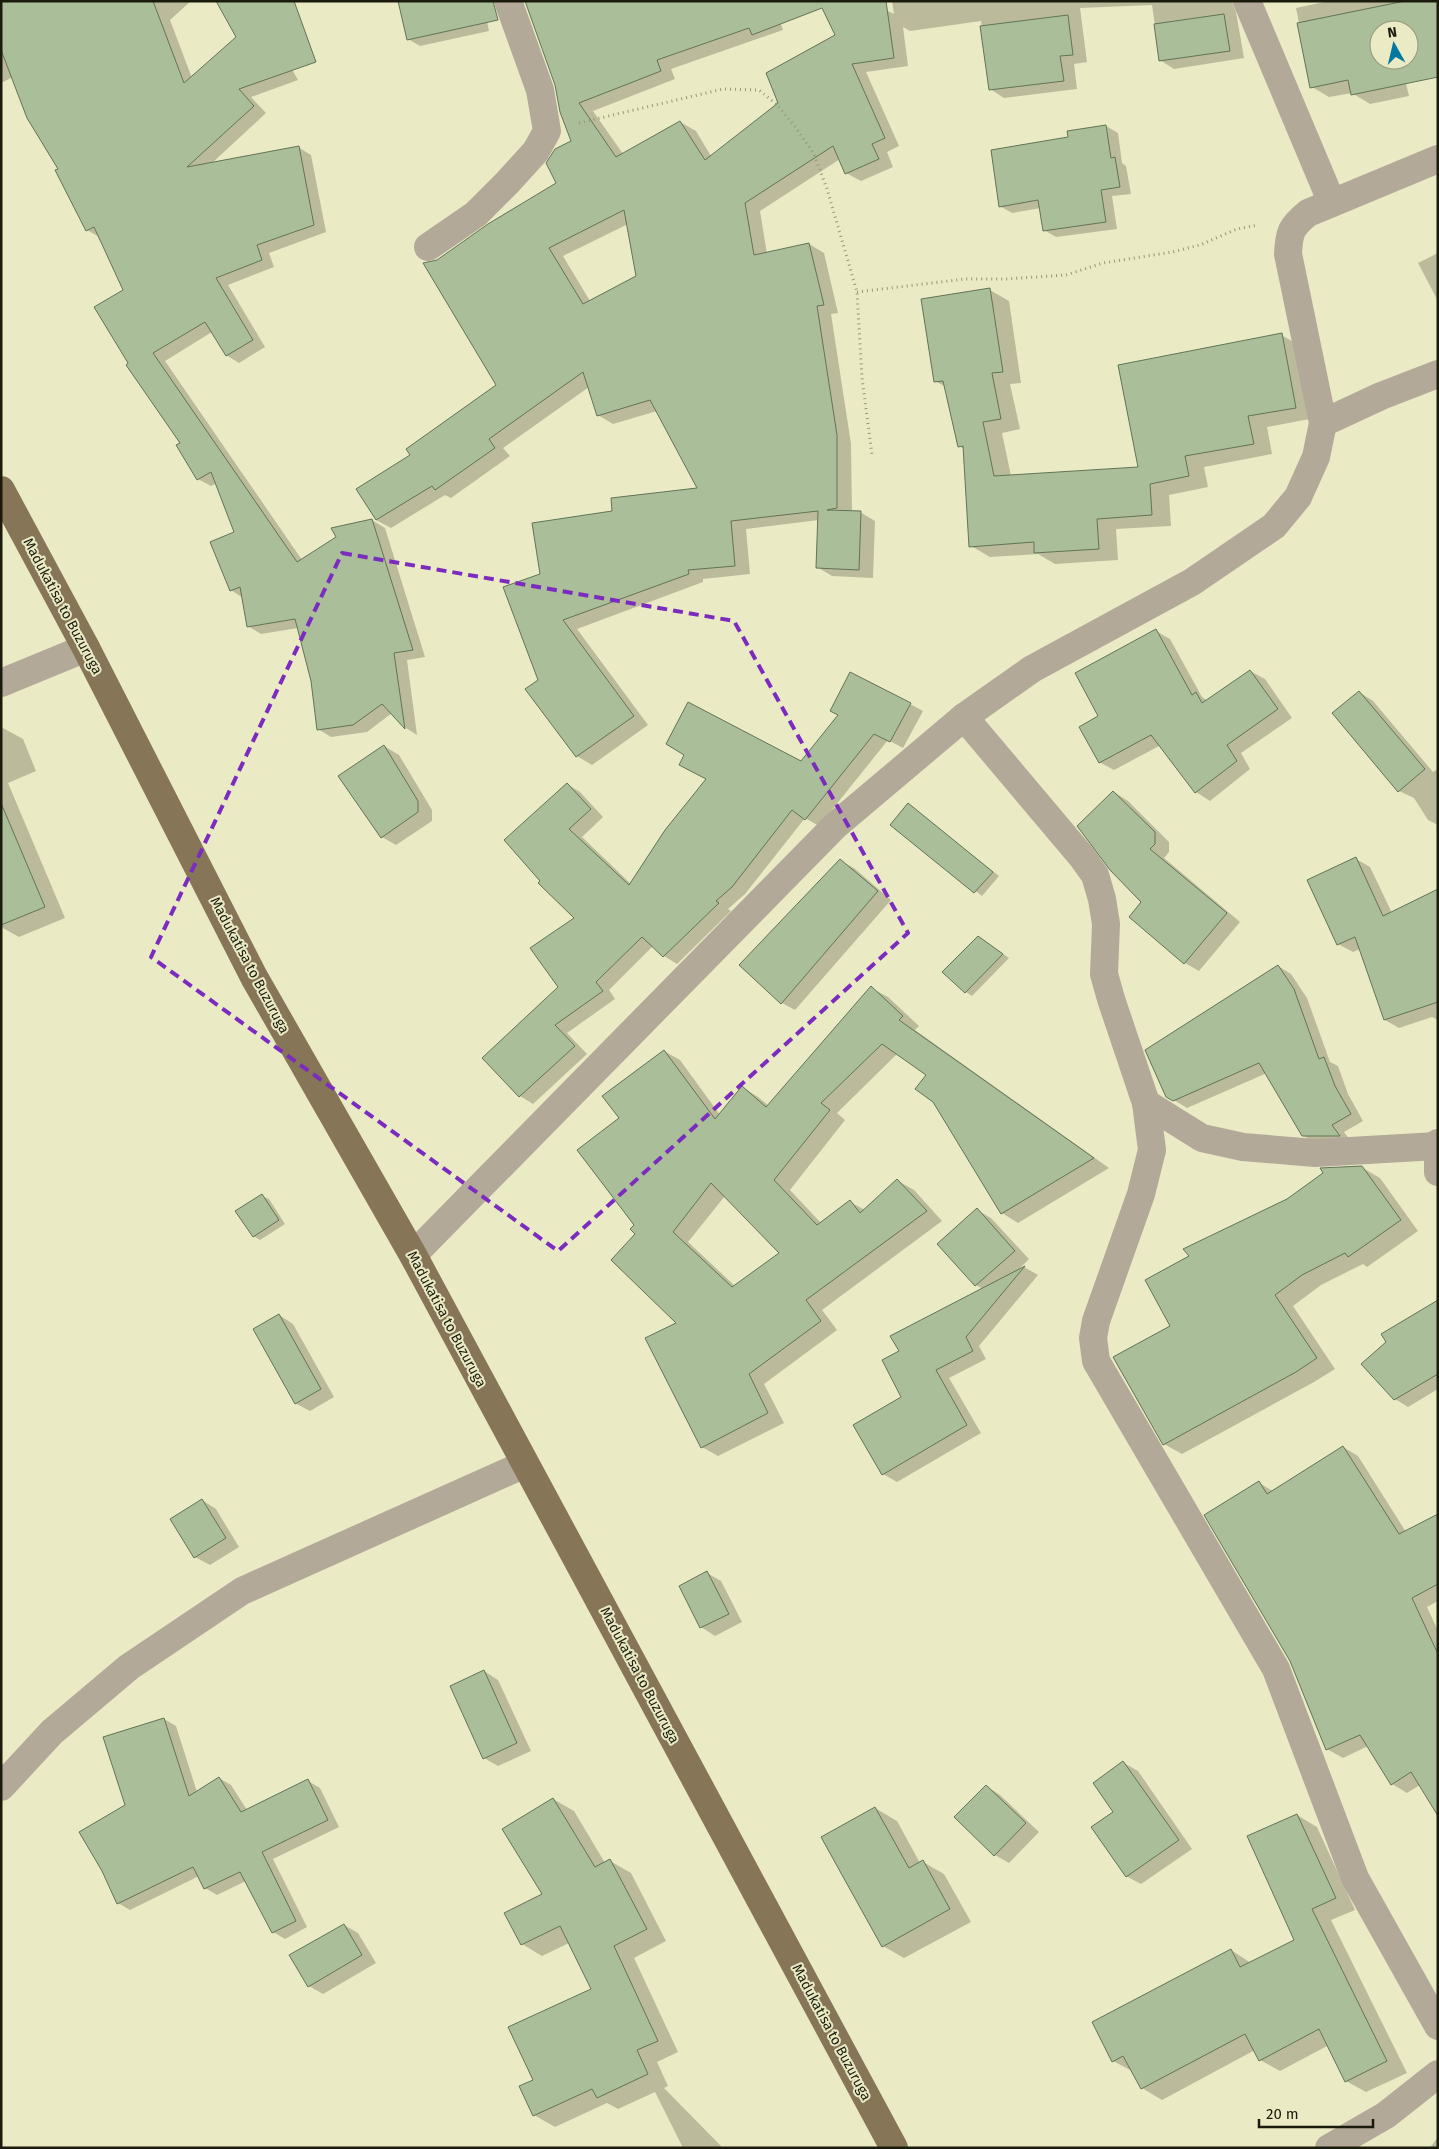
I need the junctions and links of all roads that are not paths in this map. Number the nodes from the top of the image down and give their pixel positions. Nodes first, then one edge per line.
1 (508, 1) edge
2 (1247, 1) edge
3 (1438, 159) edge
4 (1332, 203) junction
5 (428, 247) dead end
6 (1438, 374) edge
7 (1323, 423) junction
8 (1, 490) edge
9 (86, 648) junction
10 (1, 683) edge
11 (964, 717) junction
12 (1146, 1103) junction
13 (1437, 1153) edge
14 (413, 1255) junction
15 (526, 1464) junction
16 (1, 1787) edge
17 (1438, 2026) edge
18 (1438, 2074) edge
19 (894, 2148) edge
20 (1329, 2148) edge

1 - 5 street
2 - 4 street
3 - 4 street
4 - 7 street
6 - 7 street
7 - 11 street
8 - 9 main road, Madukatisa to Buzuruga
9 - 10 street
9 - 14 main road, Madukatisa to Buzuruga
11 - 12 street
11 - 14 street
12 - 13 street
12 - 17 street
14 - 15 main road, Madukatisa to Buzuruga
15 - 16 street
15 - 19 main road, Madukatisa to Buzuruga
18 - 20 street

